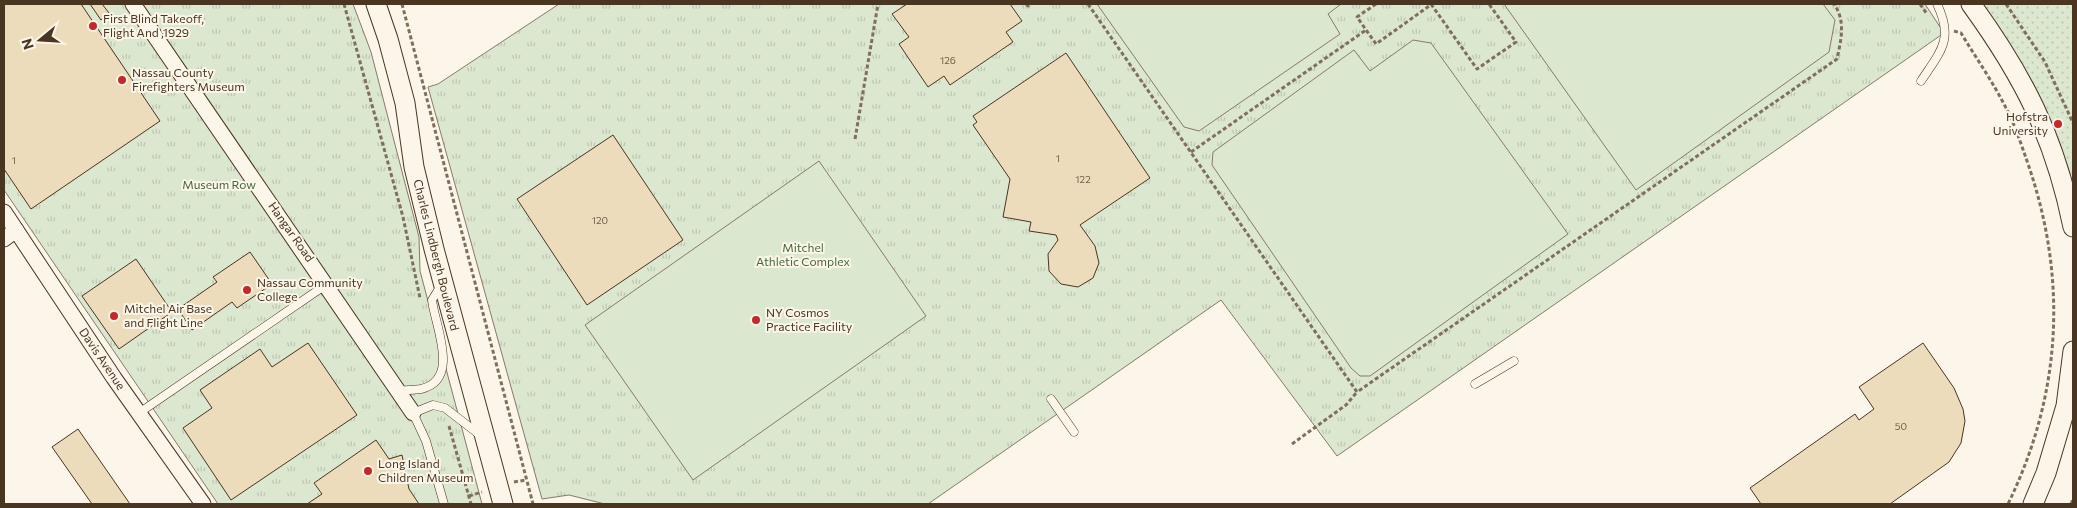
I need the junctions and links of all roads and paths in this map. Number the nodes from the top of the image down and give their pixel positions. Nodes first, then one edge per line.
1 (133, 4) edge
2 (344, 4) edge
3 (376, 4) edge
4 (402, 4) edge
5 (878, 4) edge
6 (1026, 4) edge
7 (1031, 4) edge
8 (1088, 4) edge
9 (1376, 4) edge
10 (1432, 4) edge
11 (1489, 4) edge
12 (1834, 4) edge
13 (1920, 4) edge
14 (1937, 4) edge
15 (1971, 4) edge
16 (2006, 4) edge
17 (1366, 30) junction
18 (1946, 31) junction
19 (1921, 81) dead end
20 (2073, 123) edge
21 (855, 139) dead end
22 (1191, 152) junction
23 (4, 212) edge
24 (2073, 227) edge
25 (10, 234) edge
26 (443, 283) junction
27 (327, 284) junction
28 (422, 307) dead end
29 (2073, 351) edge
30 (1514, 361) dead end
31 (1475, 384) dead end
32 (397, 391) junction
33 (1357, 392) junction
34 (1051, 399) dead end
35 (445, 408) junction
36 (139, 413) junction
37 (413, 413) junction
38 (1074, 432) dead end
39 (485, 439) junction
40 (1292, 444) dead end
41 (2073, 499) edge
42 (203, 504) edge
43 (444, 504) edge
44 (471, 504) edge
45 (503, 504) edge
46 (533, 504) edge
47 (2008, 504) edge
48 (2033, 504) edge
49 (2071, 504) edge

1 - 27 street, Hangar Road
2 - 28 path
3 - 26 street, Charles Lindbergh Boulevard
4 - 46 path
5 - 21 path
6 - 7 path
8 - 22 path
9 - 17 path
10 - 11 path
10 - 17 path
12 - 33 path
13 - 18 path
14 - 18 lane
15 - 24 street
16 - 20 path
17 - 22 path
18 - 19 lane
18 - 47 path
22 - 33 path
23 - 25 street, Davis Avenue
25 - 36 street, Davis Avenue
26 - 32 lane
26 - 39 street, Charles Lindbergh Boulevard
27 - 32 street, Hangar Road
27 - 36 lane
29 - 48 street
30 - 31 lane
32 - 37 street, Hangar Road
33 - 40 path
34 - 38 lane
35 - 37 lane
35 - 39 lane
35 - 44 path
36 - 42 street, Davis Avenue
37 - 43 lane
39 - 45 street, Charles Lindbergh Boulevard
41 - 49 path

